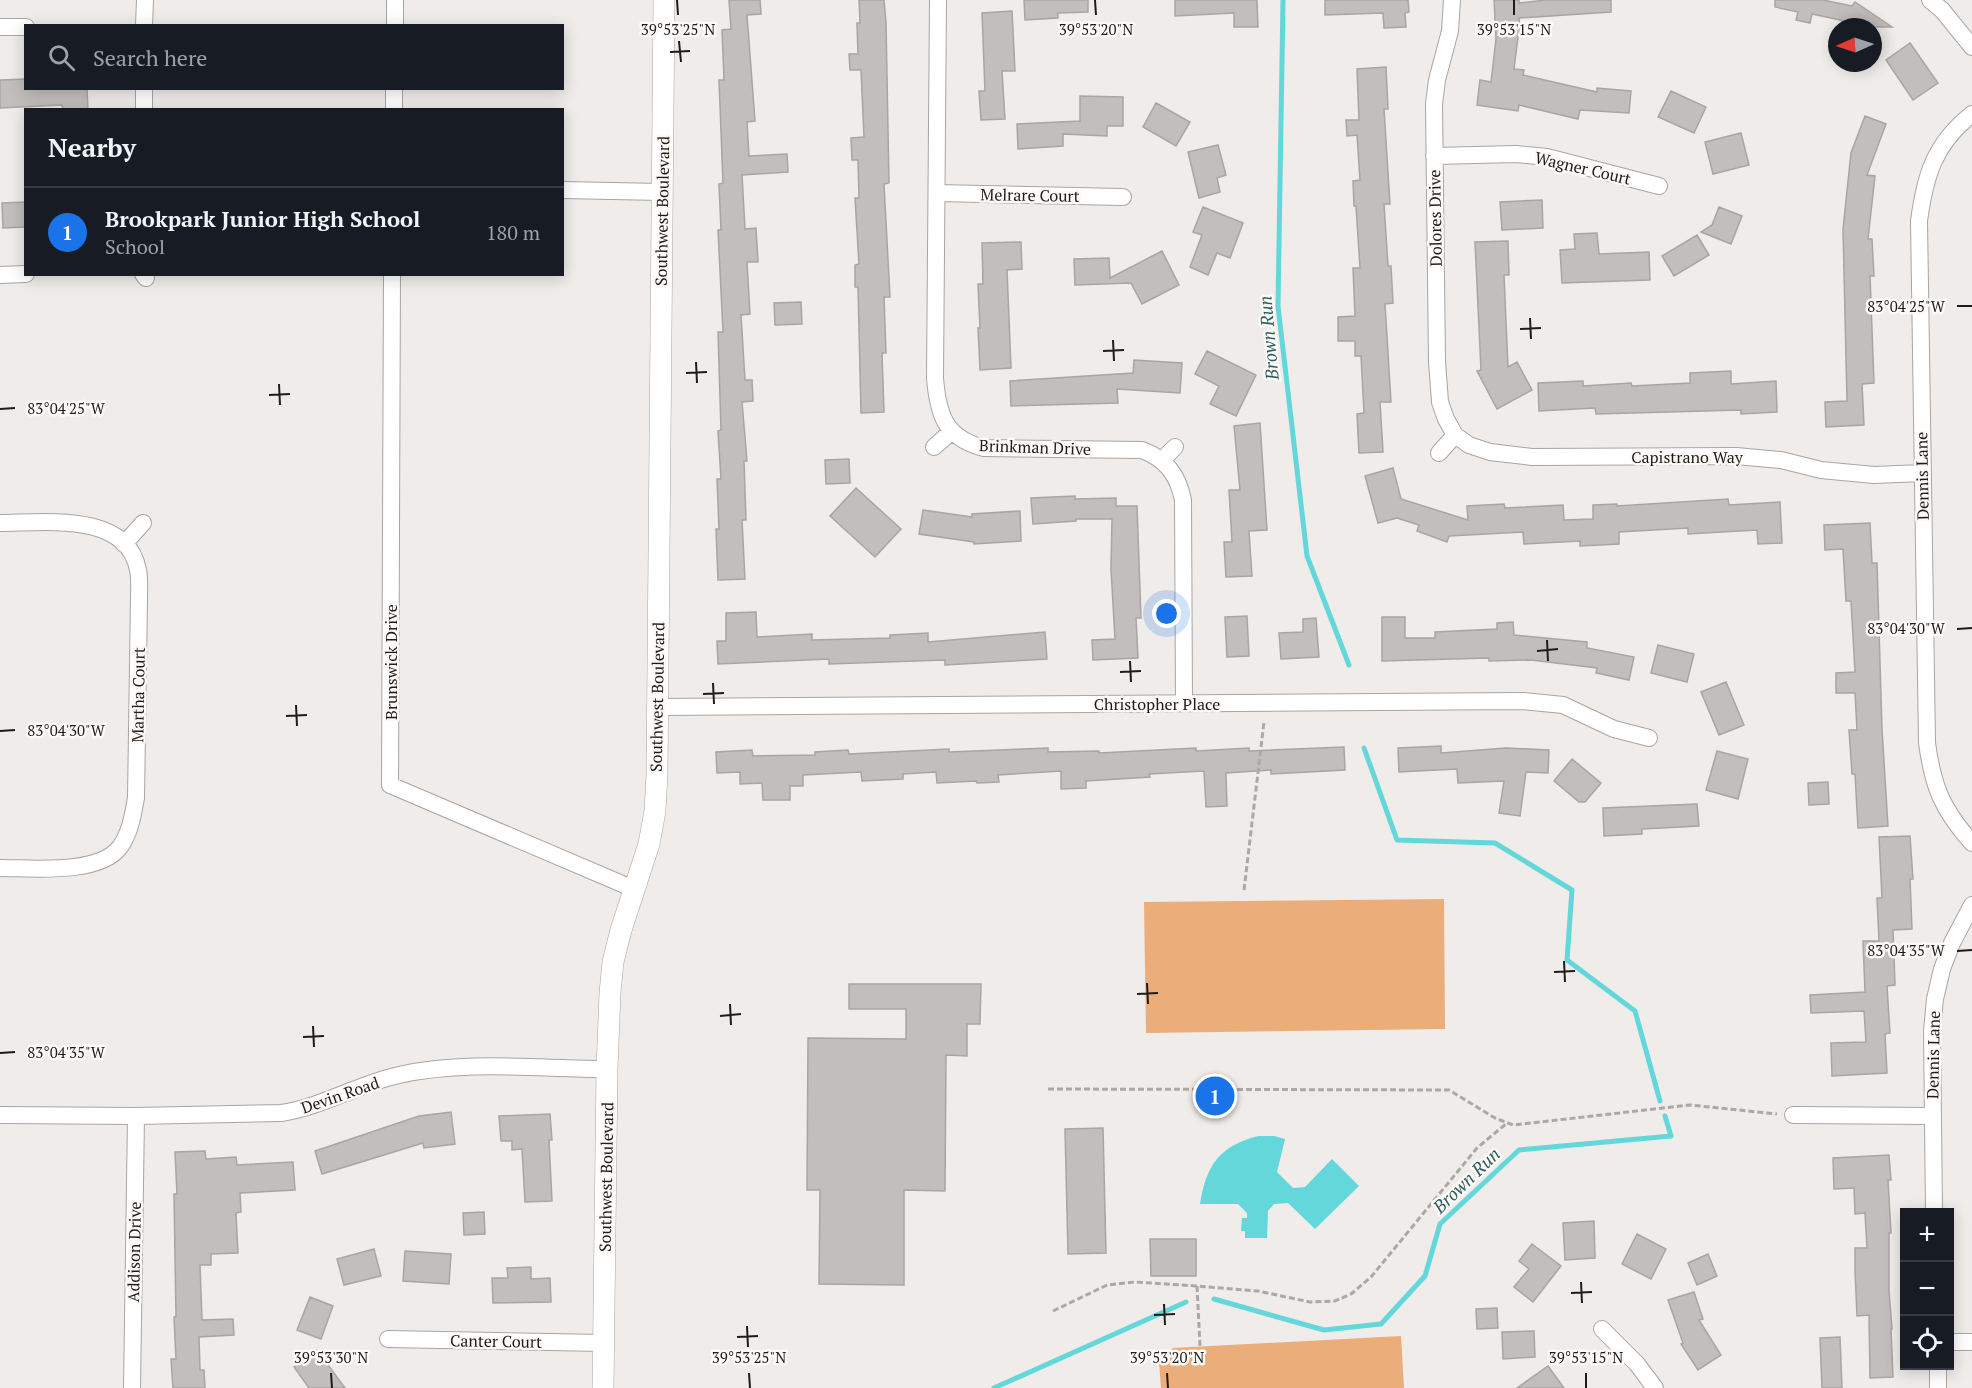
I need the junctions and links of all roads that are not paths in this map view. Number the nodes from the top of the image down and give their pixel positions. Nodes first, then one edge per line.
1 (145, 0) edge
2 (395, 0) edge
3 (664, 0) edge
4 (938, 0) edge
5 (1452, 0) edge
6 (1930, 0) edge
7 (144, 24) edge
8 (395, 24) edge
9 (0, 27) edge
10 (24, 27) edge
11 (1972, 47) edge
12 (144, 90) edge
13 (394, 90) edge
14 (144, 108) edge
15 (394, 108) edge
16 (1972, 114) edge
17 (1434, 156) junction
18 (1659, 186) dead end
19 (564, 190) edge
20 (662, 192) junction
21 (937, 193) junction
22 (1123, 197) dead end
23 (0, 274) edge
24 (24, 274) edge
25 (392, 276) edge
26 (952, 431) junction
27 (1455, 435) junction
28 (934, 447) dead end
29 (1175, 447) dead end
30 (1439, 453) dead end
31 (1162, 460) junction
32 (1922, 473) junction
33 (0, 523) edge
34 (143, 523) dead end
35 (124, 544) junction
36 (1184, 704) junction
37 (658, 707) junction
38 (1649, 738) dead end
39 (1972, 843) edge
40 (0, 868) edge
41 (634, 889) junction
42 (1972, 905) edge
43 (607, 1069) junction
44 (0, 1115) edge
45 (1793, 1115) road end
46 (136, 1116) junction
47 (1932, 1116) junction
48 (1934, 1208) edge
49 (1602, 1329) dead end
50 (388, 1339) dead end
51 (1954, 1342) edge
52 (1972, 1342) edge
53 (603, 1343) junction
54 (1938, 1370) edge
55 (132, 1388) edge
56 (603, 1388) edge
57 (1655, 1388) edge
58 (1938, 1388) edge

1 - 7 street
2 - 8 street
3 - 20 street, Southwest Boulevard
4 - 21 street
5 - 17 street, Dolores Drive
6 - 11 street
9 - 10 street
12 - 14 street
13 - 15 street
16 - 32 street, Dennis Lane
17 - 18 street, Wagner Court
17 - 27 street, Dolores Drive
19 - 20 street
20 - 37 street, Southwest Boulevard
21 - 22 street, Melrare Court
21 - 26 street
23 - 24 street
25 - 41 street, Brunswick Drive
26 - 28 street
26 - 31 street, Brinkman Drive
27 - 30 street
27 - 32 street, Capistrano Way
29 - 31 street
31 - 36 street
32 - 39 street, Dennis Lane
33 - 35 street
34 - 35 street
35 - 40 street, Martha Court
36 - 37 street, Christopher Place
36 - 38 street, Christopher Place
37 - 41 street, Southwest Boulevard
41 - 43 street, Southwest Boulevard
42 - 47 street, Dennis Lane
43 - 46 street, Devin Road
43 - 53 street, Southwest Boulevard
44 - 46 street, Devin Road
45 - 47 street
46 - 55 street, Addison Drive
47 - 48 street, Dennis Lane
49 - 57 street
50 - 53 street, Canter Court
51 - 52 street
53 - 56 street, Southwest Boulevard
54 - 58 street

